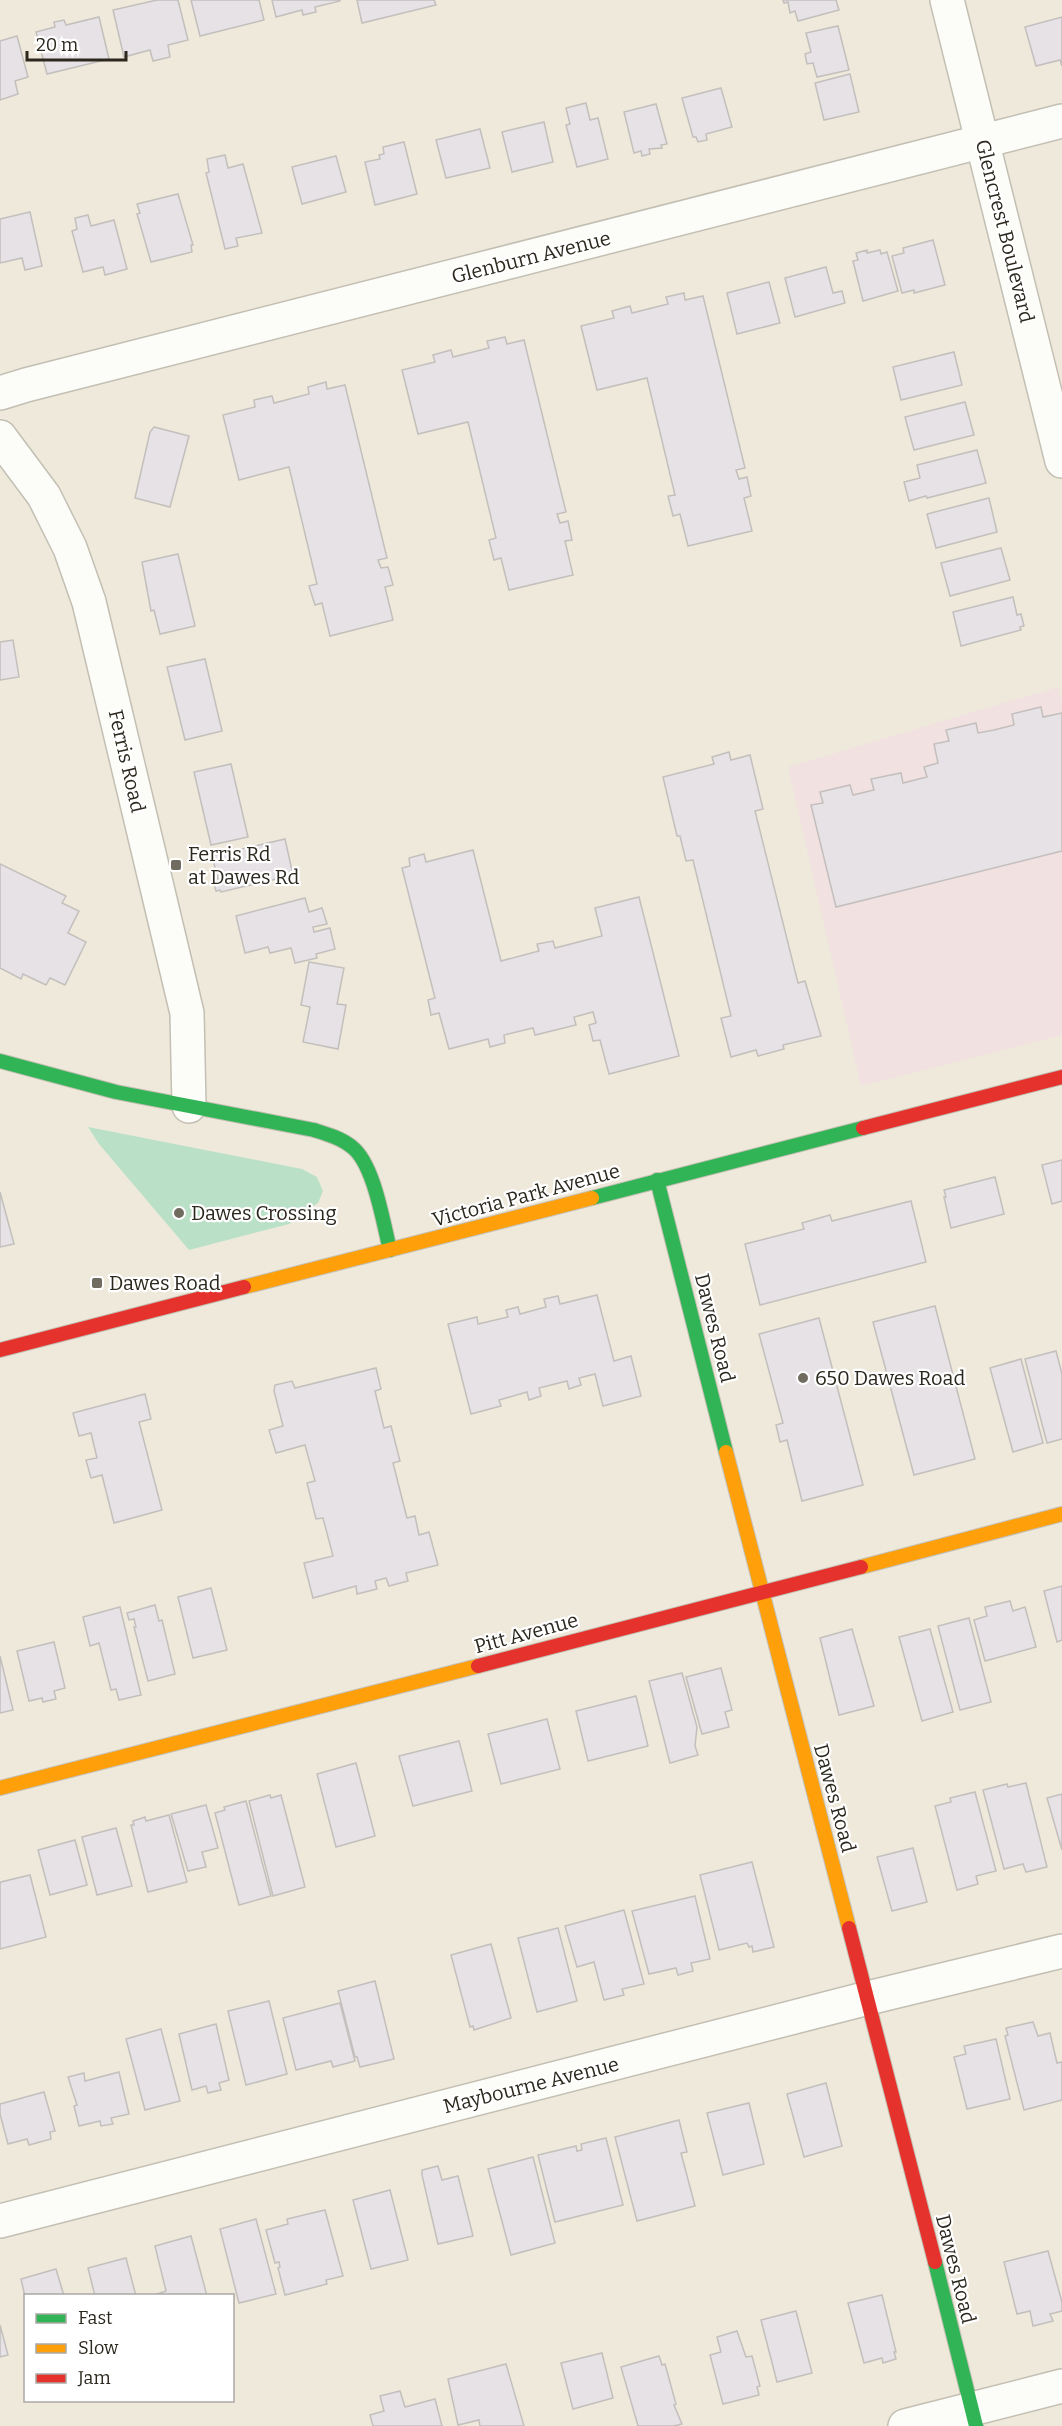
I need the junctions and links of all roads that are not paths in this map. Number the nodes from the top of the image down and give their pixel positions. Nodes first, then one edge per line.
1 (947, 0) edge
2 (1062, 121) edge
3 (983, 141) junction
4 (0, 393) edge
5 (0, 437) edge
6 (1062, 461) edge
7 (0, 1061) edge
8 (1062, 1077) edge
9 (189, 1106) junction
10 (657, 1180) junction
11 (390, 1250) junction
12 (0, 1350) edge
13 (1062, 1514) edge
14 (760, 1594) junction
15 (0, 1788) edge
16 (1062, 1951) edge
17 (868, 1998) junction
18 (0, 2221) edge
19 (1062, 2386) edge
20 (974, 2417) edge
21 (905, 2426) edge

1 - 3 street, Glencrest Boulevard
2 - 3 street, Glenburn Avenue
3 - 4 street, Glenburn Avenue
3 - 6 street, Glencrest Boulevard
5 - 9 street, Ferris Road
7 - 9 street
8 - 10 street, Victoria Park Avenue
9 - 11 street
10 - 11 street, Victoria Park Avenue
10 - 14 street, Dawes Road
11 - 12 street, Victoria Park Avenue
13 - 14 street, Pitt Avenue
14 - 15 street, Pitt Avenue
14 - 17 street, Dawes Road
16 - 17 street, Maybourne Avenue
17 - 18 street, Maybourne Avenue
17 - 20 street, Dawes Road
19 - 20 street
20 - 21 street

